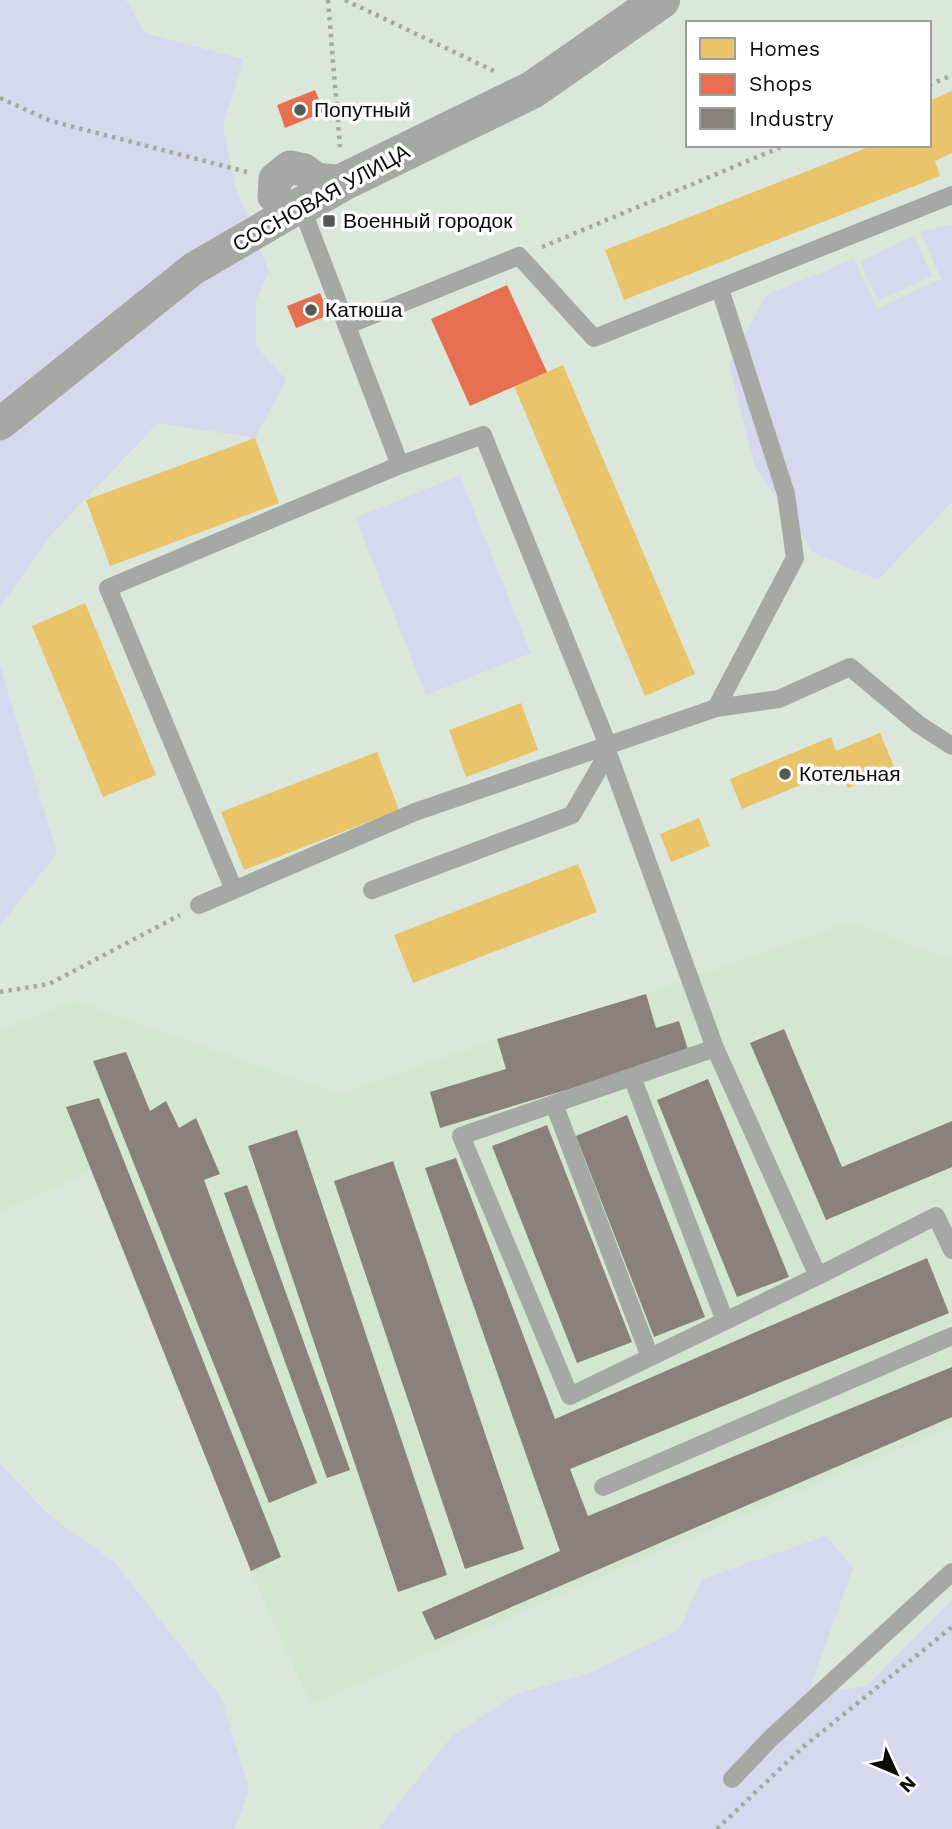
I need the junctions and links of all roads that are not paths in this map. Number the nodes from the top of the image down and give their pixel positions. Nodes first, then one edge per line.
1 (661, 0) edge
2 (343, 182) junction
3 (952, 195) edge
4 (301, 206) junction
5 (720, 289) junction
6 (348, 325) junction
7 (0, 424) edge
8 (400, 465) junction
9 (716, 708) junction
10 (952, 746) edge
11 (608, 749) junction
12 (234, 890) junction
13 (373, 890) dead end
14 (199, 905) road end
15 (715, 1048) junction
16 (632, 1077) junction
17 (554, 1104) junction
18 (952, 1250) edge
19 (818, 1276) junction
20 (725, 1321) junction
21 (952, 1336) edge
22 (650, 1357) junction
23 (603, 1487) dead end
24 (952, 1572) edge
25 (732, 1779) dead end

1 - 2 street, СОСНОВАЯ УЛИЦА
2 - 4 street, СОСНОВАЯ УЛИЦА
2 - 4 street
3 - 5 lane
4 - 6 lane
4 - 7 street, СОСНОВАЯ УЛИЦА
5 - 6 lane
5 - 9 lane
6 - 8 lane
8 - 11 lane
8 - 12 lane
9 - 10 lane
9 - 11 lane
11 - 12 lane
11 - 13 lane
11 - 15 lane
12 - 14 lane
15 - 16 lane
15 - 19 lane
16 - 17 lane
16 - 20 lane
17 - 22 lane
17 - 22 lane
18 - 19 lane
19 - 20 lane
20 - 22 lane
21 - 23 lane
24 - 25 lane

